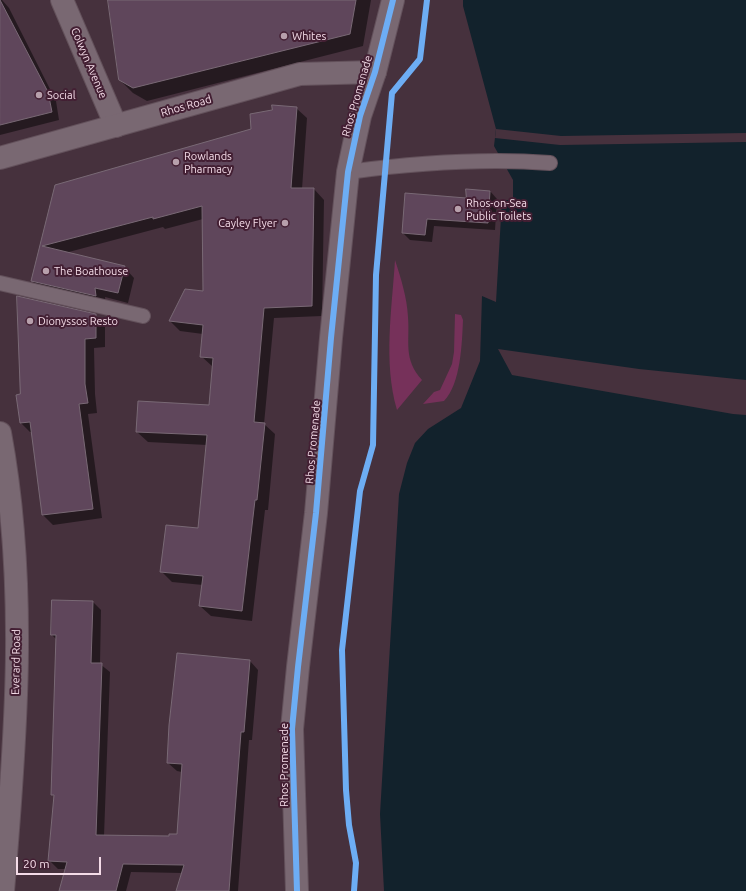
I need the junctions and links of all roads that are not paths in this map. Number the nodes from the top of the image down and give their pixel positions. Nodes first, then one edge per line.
1 (62, 0) edge
2 (393, 0) edge
3 (375, 72) junction
4 (116, 126) junction
5 (0, 158) edge
6 (550, 163) dead end
7 (348, 172) junction
8 (0, 283) edge
9 (143, 316) dead end
10 (0, 433) edge
11 (3, 891) edge
12 (297, 891) edge

1 - 4 street, Colwyn Avenue
2 - 3 street, Rhos Promenade
3 - 4 street, Rhos Road
3 - 7 street, Rhos Promenade
4 - 5 street, Rhos Road
6 - 7 lane
7 - 12 street, Rhos Promenade
8 - 9 lane
10 - 11 street, Everard Road

